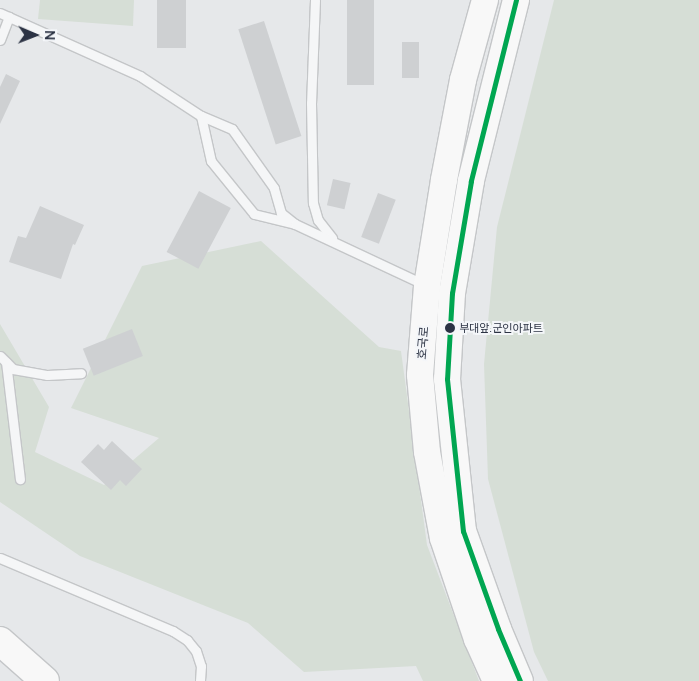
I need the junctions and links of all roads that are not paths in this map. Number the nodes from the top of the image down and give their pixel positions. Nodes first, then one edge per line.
1 (314, 0) edge
2 (485, 0) edge
3 (516, 0) edge
4 (0, 13) edge
5 (10, 17) junction
6 (0, 40) edge
7 (201, 116) junction
8 (295, 224) junction
9 (338, 244) junction
10 (440, 289) junction
11 (3, 359) edge
12 (81, 373) dead end
13 (20, 479) dead end
14 (0, 558) edge
15 (0, 641) edge
16 (45, 681) edge
17 (200, 681) edge
18 (496, 681) edge
19 (520, 681) edge

1 - 9 lane
2 - 10 main road, 호국로
3 - 10 main road, 호국로
4 - 5 lane
5 - 6 lane
5 - 7 lane
7 - 8 lane
7 - 8 lane
8 - 9 lane
9 - 10 lane
10 - 18 main road, 호국로
10 - 19 main road, 호국로
11 - 12 lane
11 - 13 lane
14 - 17 lane
15 - 16 highway

